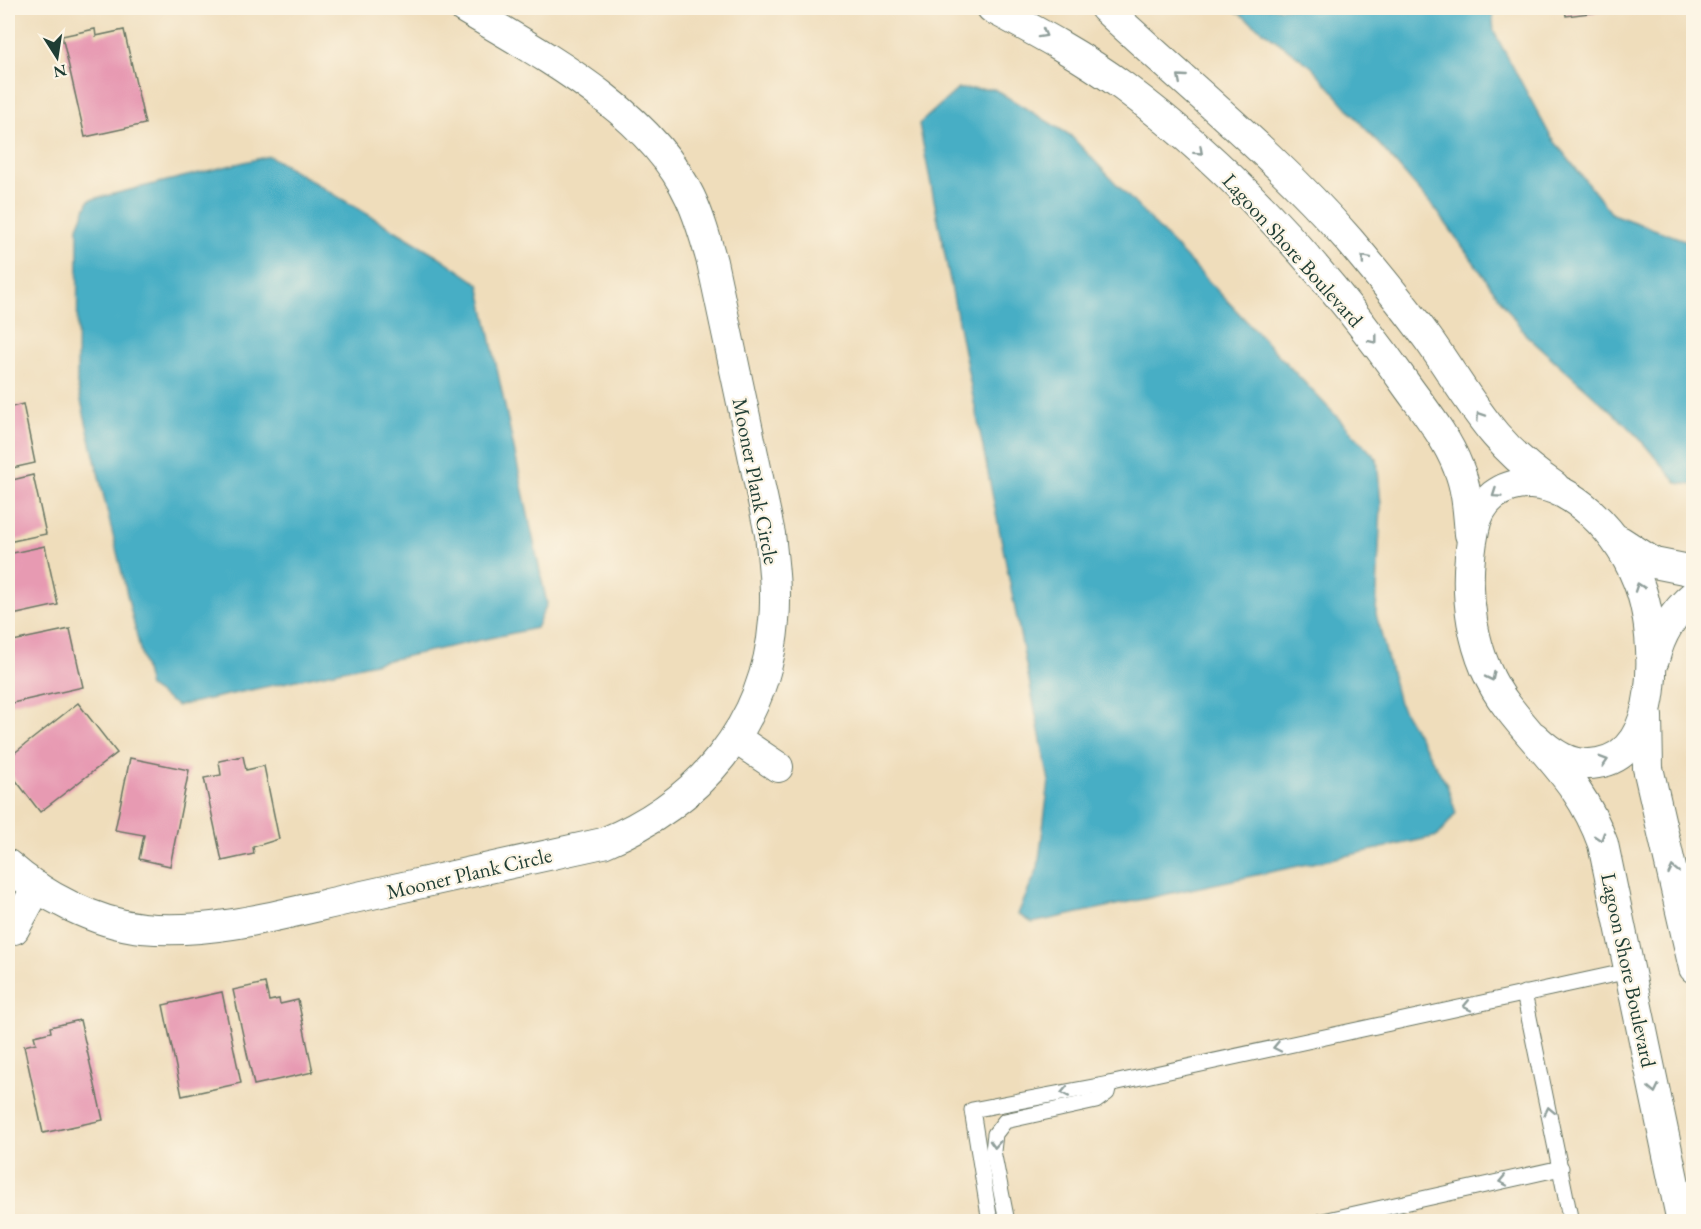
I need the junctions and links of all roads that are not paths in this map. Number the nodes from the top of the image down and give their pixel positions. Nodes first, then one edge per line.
1 (464, 8) edge
2 (992, 8) edge
3 (1105, 8) edge
4 (1569, 496) junction
5 (1612, 535) junction
6 (1471, 545) junction
7 (1694, 571) edge
8 (1694, 595) edge
9 (1649, 689) junction
10 (1534, 737) junction
11 (735, 738) junction
12 (778, 767) dead end
13 (8, 865) edge
14 (37, 887) junction
15 (14, 929) dead end
16 (1693, 967) edge
17 (1629, 970) junction
18 (1524, 993) junction
19 (1109, 1084) junction
20 (1560, 1168) junction
21 (990, 1221) edge
22 (1007, 1221) edge
23 (1318, 1221) edge
24 (1572, 1221) edge
25 (1682, 1221) edge

1 - 11 street, Mooner Plank Circle
2 -> 6 street, Lagoon Shore Boulevard
4 -> 3 street
4 - 5 street
4 -> 6 street
5 - 7 street
9 -> 5 street
6 -> 10 street
8 - 9 street
10 -> 9 street
16 -> 9 street
10 -> 17 street, Lagoon Shore Boulevard
11 - 12 street
11 - 14 street, Mooner Plank Circle
13 - 14 street, Mooner Plank Circle
14 - 15 street
17 - 18 lane
17 -> 25 street, Lagoon Shore Boulevard
18 -> 19 lane
20 -> 18 lane
19 -> 21 lane
19 -> 22 lane
20 -> 23 lane
20 - 24 lane

